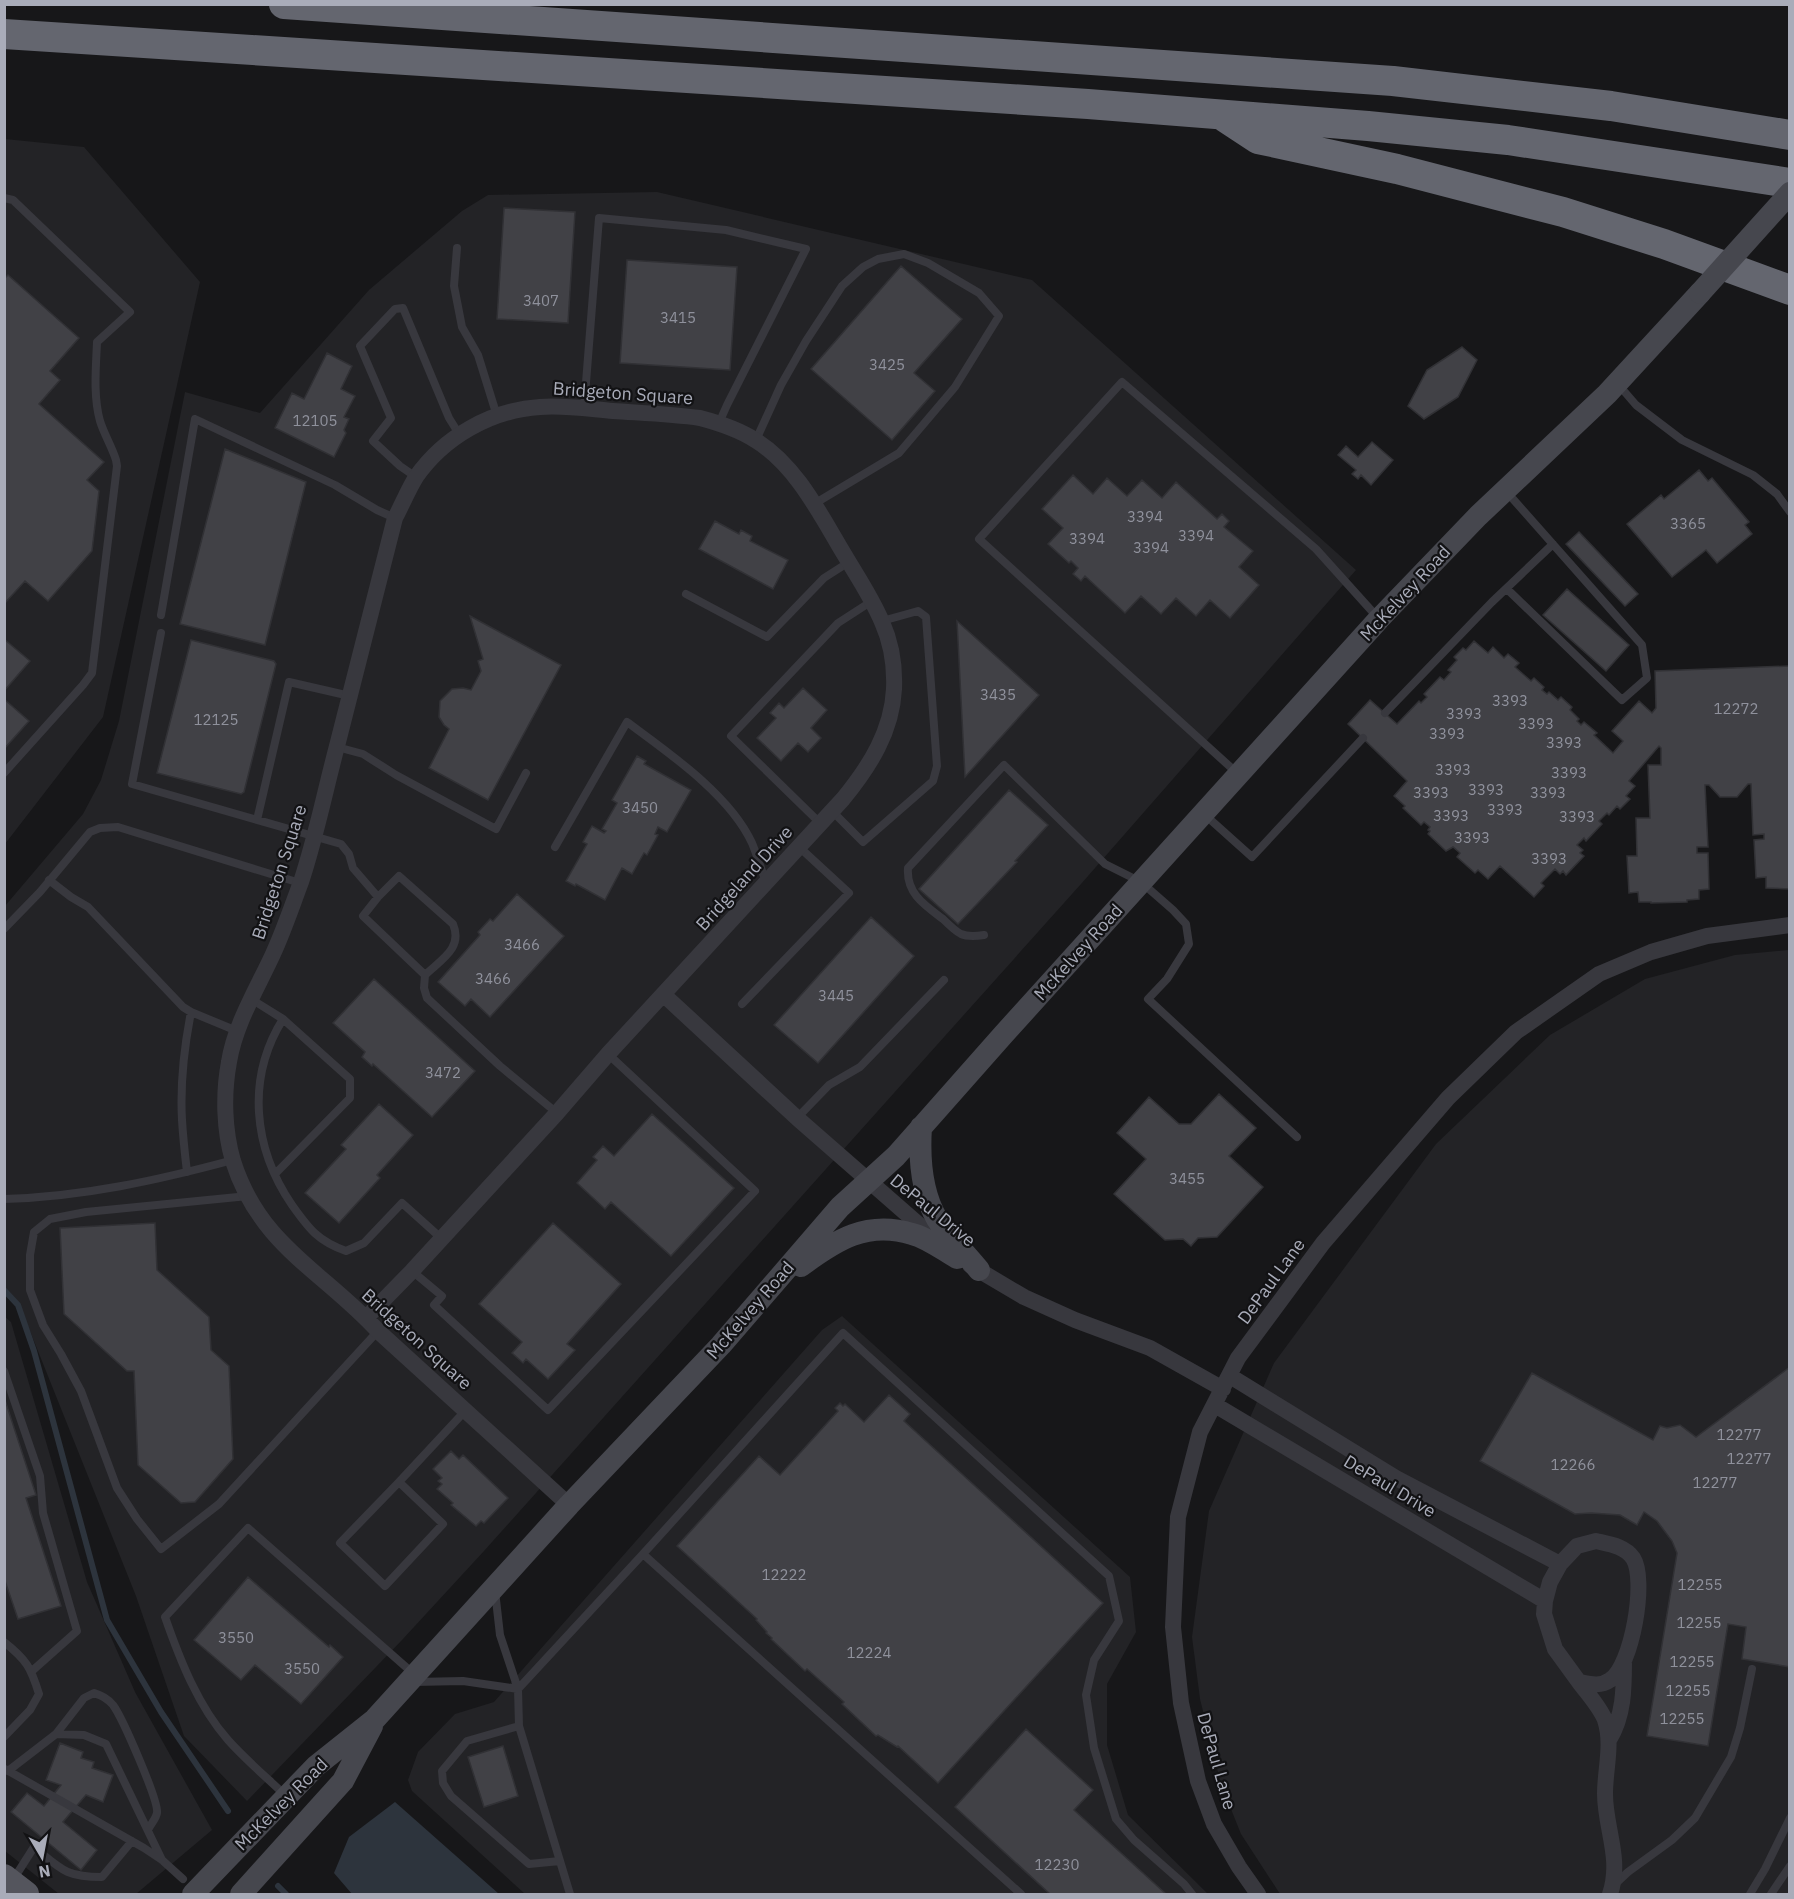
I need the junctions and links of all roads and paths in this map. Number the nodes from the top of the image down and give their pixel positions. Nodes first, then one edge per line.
1 (284, 4) edge
2 (4, 34) edge
3 (1220, 114) junction
4 (1714, 122) junction
5 (1790, 125) edge
6 (1790, 135) edge
7 (1790, 183) edge
8 (1790, 193) edge
9 (4, 198) edge
10 (457, 248) dead end
11 (1790, 290) edge
12 (1616, 383) junction
13 (584, 408) junction
14 (498, 416) junction
15 (719, 423) junction
16 (459, 434) junction
17 (756, 440) junction
18 (417, 477) junction
19 (1505, 490) junction
20 (814, 504) junction
21 (1790, 513) edge
22 (395, 518) junction
23 (1553, 544) junction
24 (849, 562) junction
25 (1507, 589) junction
26 (686, 594) dead end
27 (872, 601) junction
28 (161, 615) dead end
29 (1379, 619) junction
30 (882, 621) junction
31 (161, 633) dead end
32 (350, 696) junction
33 (1385, 713) dead end
34 (1363, 738) dead end
35 (337, 747) junction
36 (4, 773) edge
37 (526, 773) dead end
38 (1238, 775) junction
39 (832, 811) junction
40 (1203, 813) junction
41 (257, 820) junction
42 (820, 824) junction
43 (314, 836) junction
44 (798, 846) junction
45 (555, 847) dead end
46 (49, 880) junction
47 (766, 882) junction
48 (1141, 882) junction
49 (300, 883) junction
50 (378, 897) junction
51 (1790, 926) edge
52 (4, 929) edge
53 (984, 935) dead end
54 (425, 975) junction
55 (944, 980) dead end
56 (664, 995) junction
57 (251, 999) junction
58 (742, 1004) dead end
59 (191, 1012) junction
60 (283, 1019) junction
61 (237, 1031) junction
62 (608, 1054) junction
63 (557, 1113) junction
64 (797, 1118) junction
65 (921, 1127) junction
66 (1297, 1137) dead end
67 (233, 1160) junction
68 (187, 1172) junction
69 (275, 1174) junction
70 (868, 1182) junction
71 (248, 1196) junction
72 (4, 1199) edge
73 (441, 1238) junction
74 (957, 1258) junction
75 (979, 1270) junction
76 (412, 1271) junction
77 (766, 1292) junction
78 (366, 1318) junction
79 (378, 1331) junction
80 (4, 1371) edge
81 (1226, 1382) junction
82 (1215, 1405) junction
83 (466, 1410) junction
84 (399, 1482) junction
85 (570, 1505) junction
86 (643, 1554) junction
87 (1560, 1564) junction
88 (494, 1588) junction
89 (1545, 1601) junction
90 (4, 1642) edge
91 (1624, 1661) junction
92 (1752, 1669) dead end
93 (32, 1671) junction
94 (412, 1679) junction
95 (1579, 1682) junction
96 (518, 1689) junction
97 (375, 1719) junction
98 (519, 1726) junction
99 (56, 1734) junction
100 (4, 1737) edge
101 (1609, 1740) junction
102 (6, 1770) edge
103 (287, 1797) junction
104 (1790, 1818) edge
105 (148, 1830) junction
106 (132, 1842) junction
107 (162, 1860) junction
108 (560, 1861) junction
109 (1790, 1866) edge
110 (14, 1885) edge
111 (188, 1887) edge
112 (1612, 1890) edge
113 (241, 1894) edge
114 (570, 1894) edge
115 (1021, 1894) edge
116 (1192, 1894) edge
117 (1258, 1894) edge
118 (1750, 1894) edge
119 (1771, 1894) edge

1 - 4 highway
2 - 3 highway
3 - 7 highway
3 - 11 highway
4 - 5 highway
4 - 6 highway
8 - 12 street, McKelvey Road, bridge
9 - 36 lane
10 - 14 lane
12 - 19 street, McKelvey Road
12 - 21 lane
13 - 14 street, Bridgeton Square
13 - 15 street, Bridgeton Square
13 - 15 lane
14 - 16 street, Bridgeton Square
15 - 17 street, Bridgeland Drive
16 - 18 street, Bridgeton Square
16 - 18 lane
17 - 20 street, Bridgeland Drive
17 - 20 lane
18 - 22 street, Bridgeton Square
19 - 23 lane
19 - 29 street, McKelvey Road
20 - 24 street, Bridgeland Drive
22 - 28 lane
22 - 32 street, Bridgeton Square
23 - 25 lane
23 - 25 lane
24 - 26 lane
24 - 27 street, Bridgeland Drive
25 - 33 lane
27 - 30 street, Bridgeland Drive
27 - 42 lane
29 - 38 street, McKelvey Road
29 - 38 lane
30 - 39 street, Bridgeland Drive
30 - 39 lane
31 - 41 lane
32 - 35 street, Bridgeton Square
32 - 41 lane
34 - 40 lane
35 - 37 lane
35 - 43 street, Bridgeton Square
38 - 40 street, McKelvey Road
39 - 42 street, Bridgeland Drive
40 - 48 street, McKelvey Road
41 - 43 lane
42 - 44 street, Bridgeland Drive
43 - 49 street, Bridgeton Square
43 - 50 lane
44 - 47 street, Bridgeland Drive
44 - 58 lane
45 - 47 lane
46 - 49 lane
46 - 52 lane
46 - 59 lane
47 - 56 street, Bridgeland Drive
48 - 53 lane
48 - 65 street, McKelvey Road
48 - 66 lane
49 - 57 street, Bridgeton Square
50 - 54 lane
50 - 54 lane
51 - 81 street, DePaul Lane
54 - 63 lane
55 - 64 lane
56 - 62 street, Bridgeland Drive
56 - 64 street, DePaul Drive
57 - 60 lane
57 - 61 street, Bridgeton Square
59 - 61 lane
59 - 68 lane
60 - 69 lane
60 - 69 lane
61 - 67 street, Bridgeton Square
62 - 63 street, Bridgeland Drive
62 - 76 lane
63 - 73 street, Bridgeland Drive
64 - 70 street, DePaul Drive
65 - 70 street, McKelvey Road
65 - 75 street
67 - 68 lane
67 - 71 street, Bridgeton Square
68 - 72 lane
69 - 73 lane
70 - 74 street, DePaul Drive
70 - 77 street, McKelvey Road
71 - 78 street, Bridgeton Square
71 - 79 lane
73 - 76 street, Bridgeland Drive
74 - 75 street, DePaul Drive
74 - 77 street
75 - 81 street, DePaul Drive
76 - 78 street, Bridgeland Drive
77 - 85 street, McKelvey Road
78 - 79 street, Bridgeton Square
79 - 83 street, Bridgeton Square
80 - 93 lane
81 - 82 street, DePaul Lane
81 - 87 street, DePaul Drive
82 - 89 street, DePaul Drive
82 - 117 street, DePaul Lane
83 - 84 lane
83 - 85 street, Bridgeton Square
84 - 84 lane
85 - 88 street, McKelvey Road
86 - 96 lane
86 - 115 lane
86 - 116 lane
87 - 89 street
87 - 91 street
88 - 94 street, McKelvey Road
88 - 96 lane
89 - 95 street
90 - 93 lane
91 - 95 street
91 - 101 street
92 - 112 lane
93 - 100 lane
94 - 96 lane
94 - 97 street, McKelvey Road
94 - 103 lane
95 - 101 street
96 - 98 lane
97 - 103 street, McKelvey Road
97 - 113 street, McKelvey Road
98 - 108 lane
98 - 108 lane
99 - 102 lane
99 - 105 lane
99 - 105 lane
101 - 112 street
102 - 106 lane
103 - 111 street, McKelvey Road
104 - 118 lane
105 - 107 lane
106 - 107 lane
106 - 110 lane
107 - 111 lane
108 - 114 lane
109 - 119 lane

